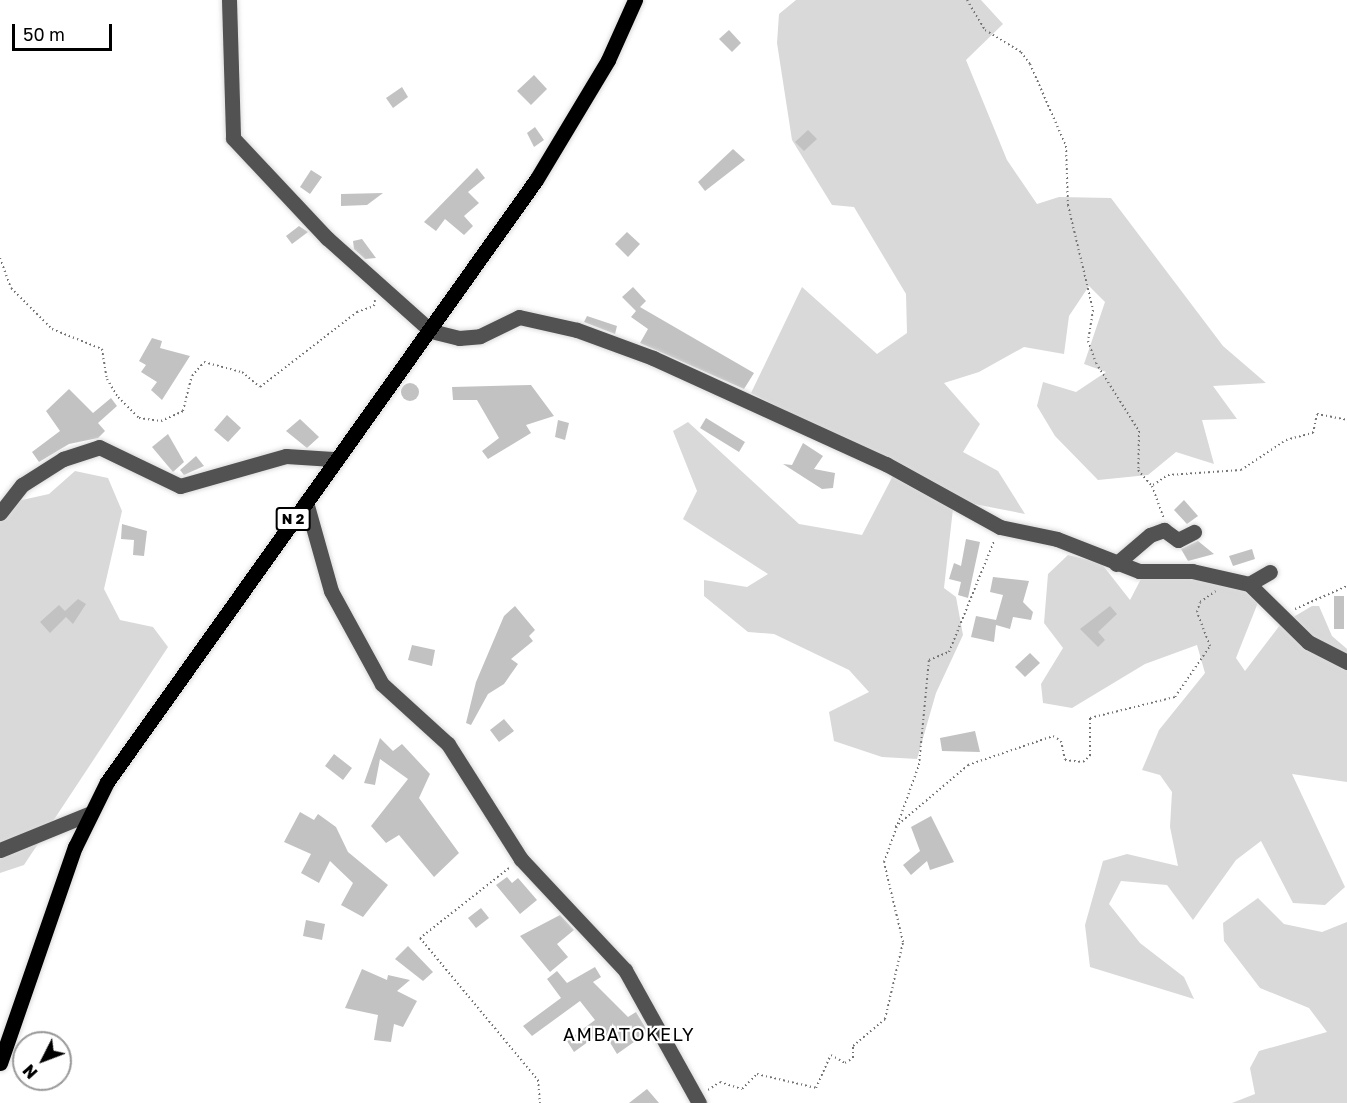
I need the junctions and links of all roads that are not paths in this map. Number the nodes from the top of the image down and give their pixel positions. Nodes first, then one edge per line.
1 (229, 0) edge
2 (635, 0) edge
3 (431, 331) junction
4 (333, 459) junction
5 (306, 502) junction
6 (0, 513) edge
7 (1188, 535) road end
8 (1116, 564) junction
9 (1270, 572) dead end
10 (1249, 584) junction
11 (1347, 662) edge
12 (88, 814) junction
13 (0, 850) edge
14 (0, 1063) edge
15 (701, 1100) edge

1 - 3 street
2 - 3 main road, N 2
3 - 4 main road, N 2
3 - 8 street
4 - 5 main road, N 2
4 - 6 street
5 - 12 main road, N 2
5 - 15 street
7 - 8 street
8 - 10 street
9 - 10 street
10 - 11 street
12 - 13 street
12 - 14 main road, N 2

